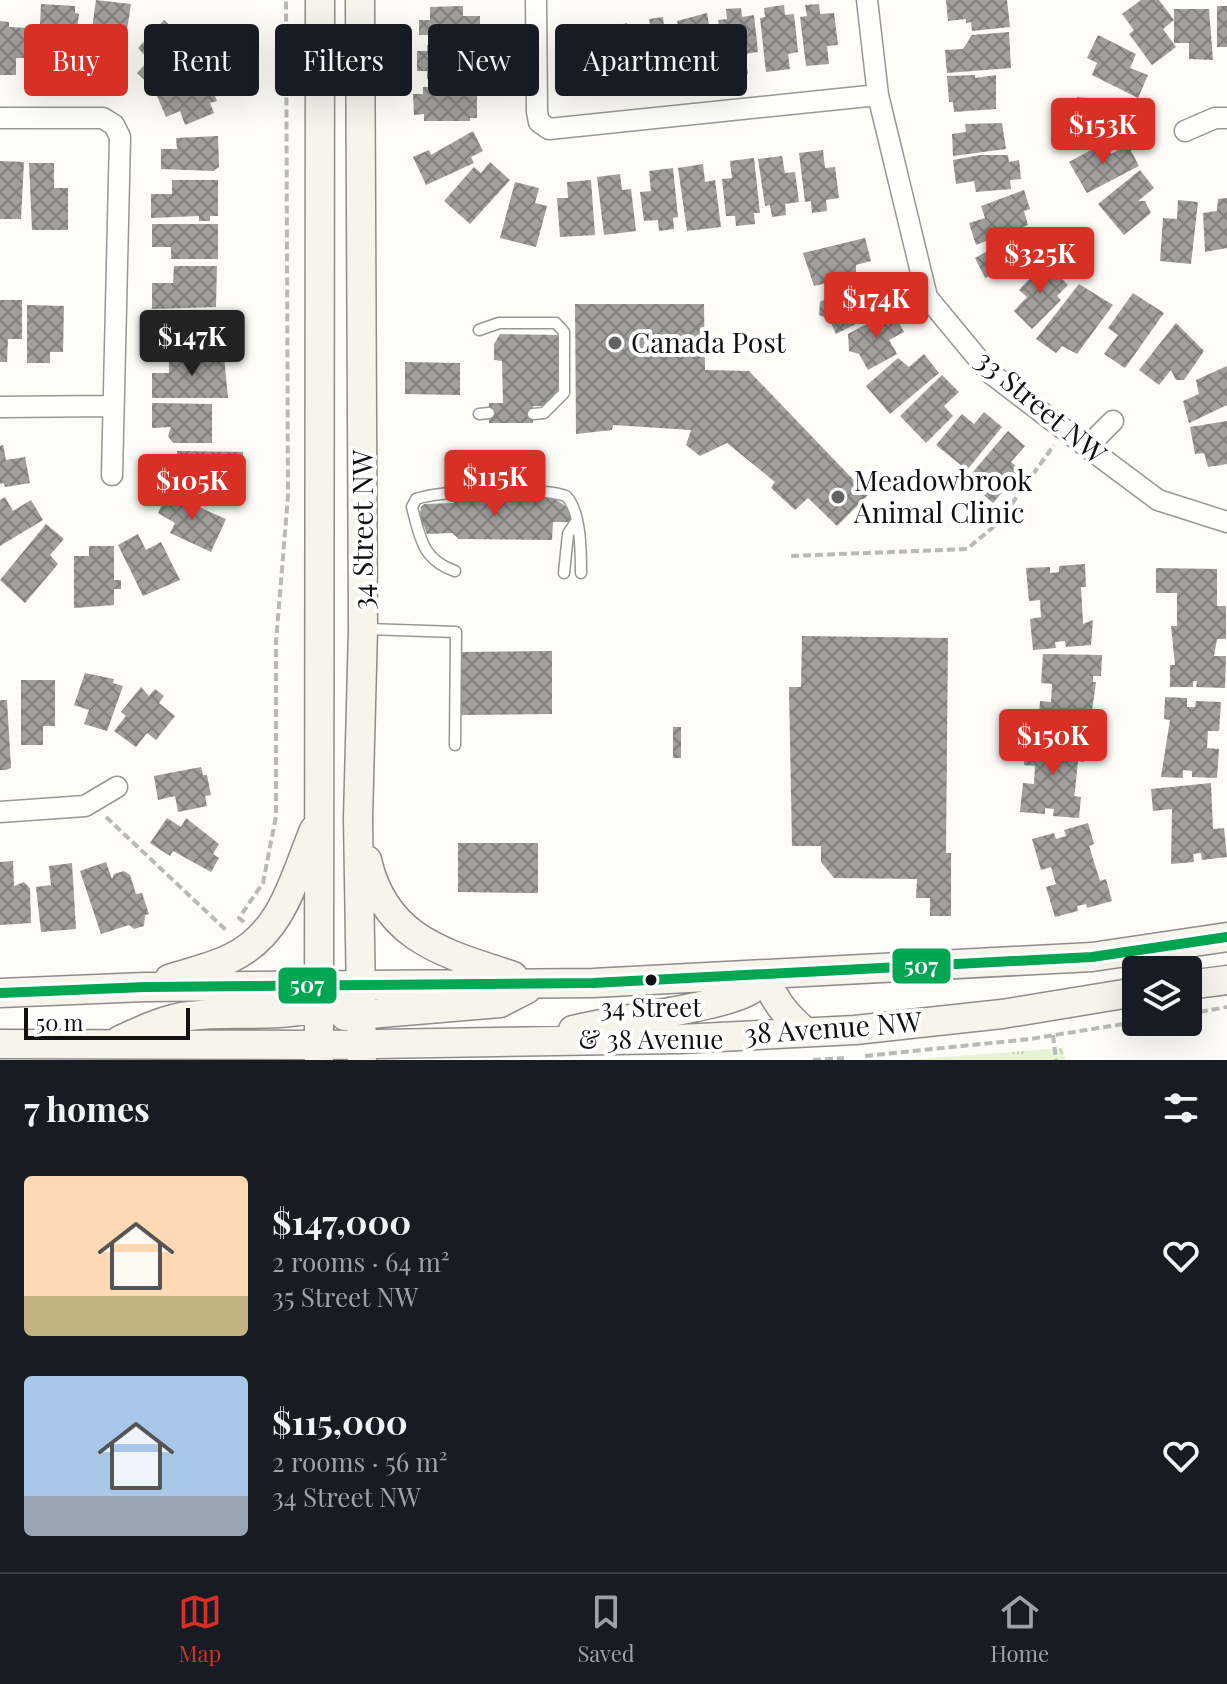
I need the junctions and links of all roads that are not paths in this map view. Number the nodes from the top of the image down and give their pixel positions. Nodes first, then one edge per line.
1 (320, 0) edge
2 (360, 0) edge
3 (536, 0) edge
4 (867, 0) edge
5 (878, 95) junction
6 (0, 118) edge
7 (1227, 118) edge
8 (1185, 131) dead end
9 (479, 330) dead end
10 (113, 406) junction
11 (0, 407) edge
12 (533, 414) dead end
13 (1113, 421) dead end
14 (1087, 447) junction
15 (112, 475) dead end
16 (1227, 522) edge
17 (575, 523) junction
18 (455, 571) dead end
19 (564, 573) dead end
20 (581, 573) dead end
21 (363, 629) junction
22 (455, 745) dead end
23 (117, 787) dead end
24 (0, 812) edge
25 (320, 815) junction
26 (358, 819) junction
27 (1227, 937) edge
28 (765, 975) junction
29 (1227, 980) edge
30 (1202, 983) edge
31 (537, 984) junction
32 (145, 987) junction
33 (0, 993) edge
34 (1122, 994) edge
35 (320, 996) junction
36 (360, 999) junction
37 (803, 1030) junction
38 (538, 1040) junction
39 (113, 1043) junction
40 (0, 1044) edge
41 (362, 1052) edge
42 (319, 1053) edge

1 - 25 main road, 34 Street NW
2 - 21 main road, 34 Street NW
3 - 5 street
4 - 5 street, 33 Street NW
5 - 14 street, 33 Street NW
6 - 10 street
7 - 8 street
9 - 12 lane
10 - 11 street
10 - 15 street
13 - 14 street
14 - 16 street, 33 Street NW
17 - 18 lane
17 - 19 lane
17 - 20 lane
21 - 22 lane
21 - 26 main road, 34 Street NW
23 - 24 street
25 - 32 main road
25 - 35 main road, 34 Street NW
26 - 31 main road
26 - 36 main road, 34 Street NW
27 - 28 main road, 38 Avenue NW
28 - 31 main road, 38 Avenue NW
28 - 37 main road
28 - 38 main road
29 - 30 main road
31 - 36 main road
32 - 33 main road
32 - 35 main road
34 - 37 main road, 38 Avenue NW
35 - 36 main road
35 - 39 main road
35 - 42 main road, 34 Street NW
36 - 41 main road, 34 Street NW
36 - 42 main road
37 - 38 main road, 38 Avenue NW
38 - 41 main road, 38 Avenue NW
39 - 40 main road, 38 Avenue NW
39 - 42 main road, 38 Avenue NW
41 - 42 main road, 38 Avenue NW

